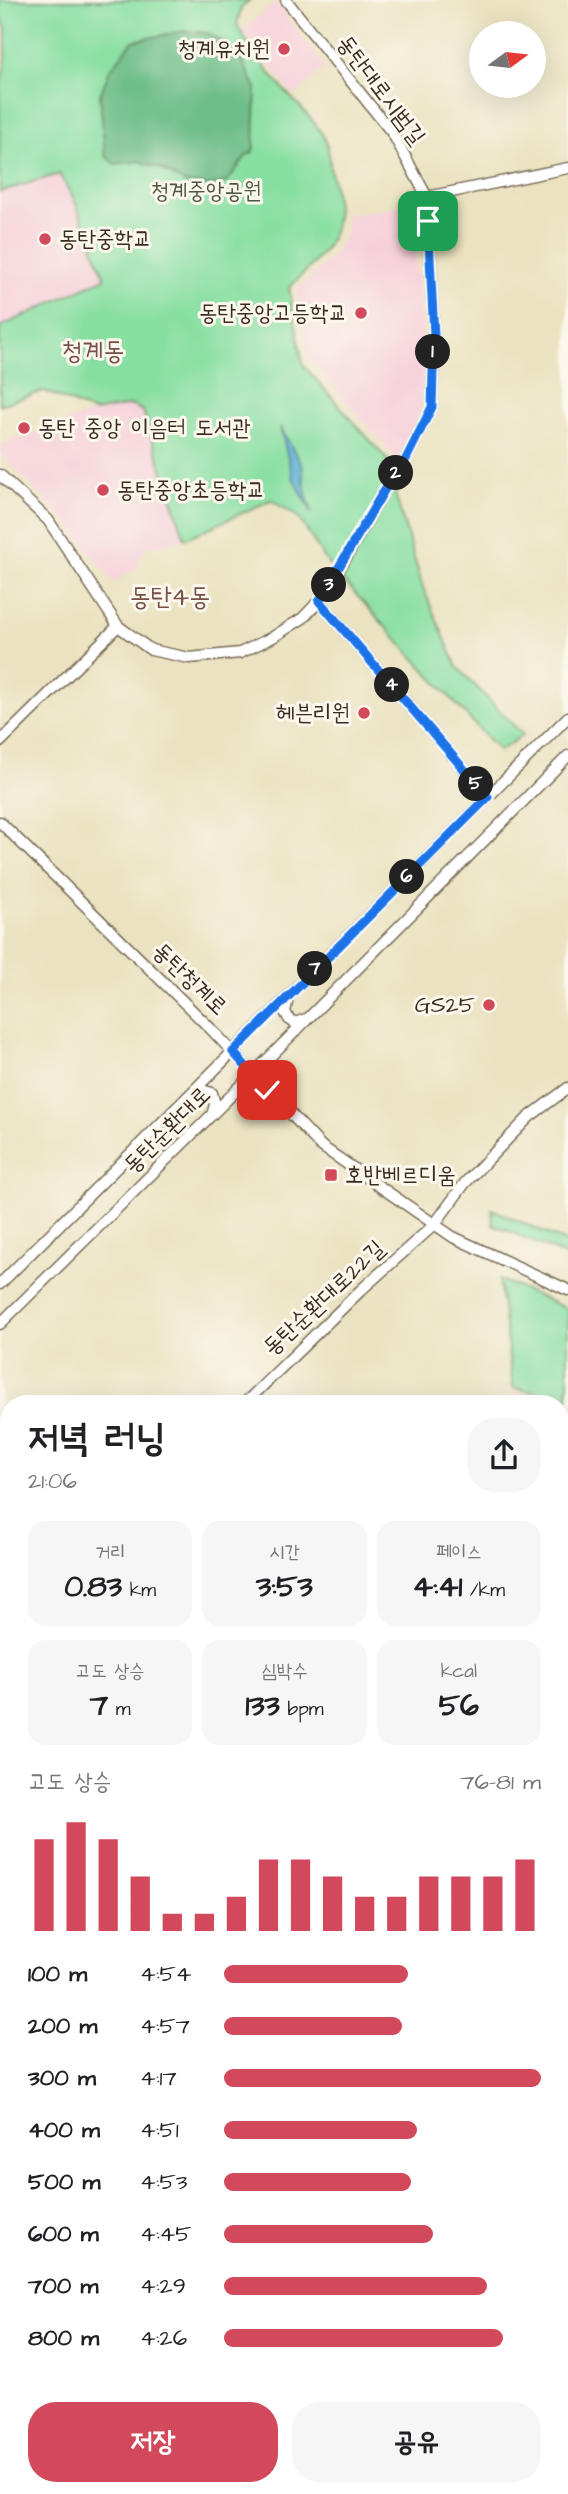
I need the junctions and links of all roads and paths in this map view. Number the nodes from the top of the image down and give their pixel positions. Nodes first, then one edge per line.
1 (286, 0) edge
2 (568, 168) edge
3 (427, 197) junction
4 (0, 475) edge
5 (319, 601) junction
6 (118, 626) junction
7 (568, 717) edge
8 (0, 742) edge
9 (568, 755) edge
10 (488, 797) junction
11 (0, 822) edge
12 (290, 995) junction
13 (309, 1018) junction
14 (233, 1052) junction
15 (254, 1074) junction
16 (568, 1088) edge
17 (190, 1095) junction
18 (212, 1115) junction
19 (434, 1225) junction
20 (0, 1284) edge
21 (568, 1290) edge
22 (0, 1324) edge
23 (253, 1395) edge

1 - 3 street, 동탄대로시범길
2 - 3 street
3 - 5 street, 동탄대로시범길
4 - 6 street, 동탄대로시범길
5 - 6 street, 동탄대로시범길
5 - 10 street
6 - 8 street
7 - 10 street, 동탄순환대로
9 - 13 street, 동탄순환대로
10 - 12 street, 동탄순환대로
11 - 14 street, 동탄청계로
12 - 13 street
12 - 14 street, 동탄순환대로
13 - 15 street, 동탄순환대로
14 - 15 street, 동탄청계로
14 - 17 street, 동탄순환대로
15 - 18 street, 동탄순환대로
15 - 19 street, 동탄청계로
16 - 19 street, 동탄순환대로22길
17 - 18 street
17 - 20 street, 동탄순환대로
18 - 22 street, 동탄순환대로
19 - 21 street, 동탄청계로
19 - 23 street, 동탄순환대로22길

